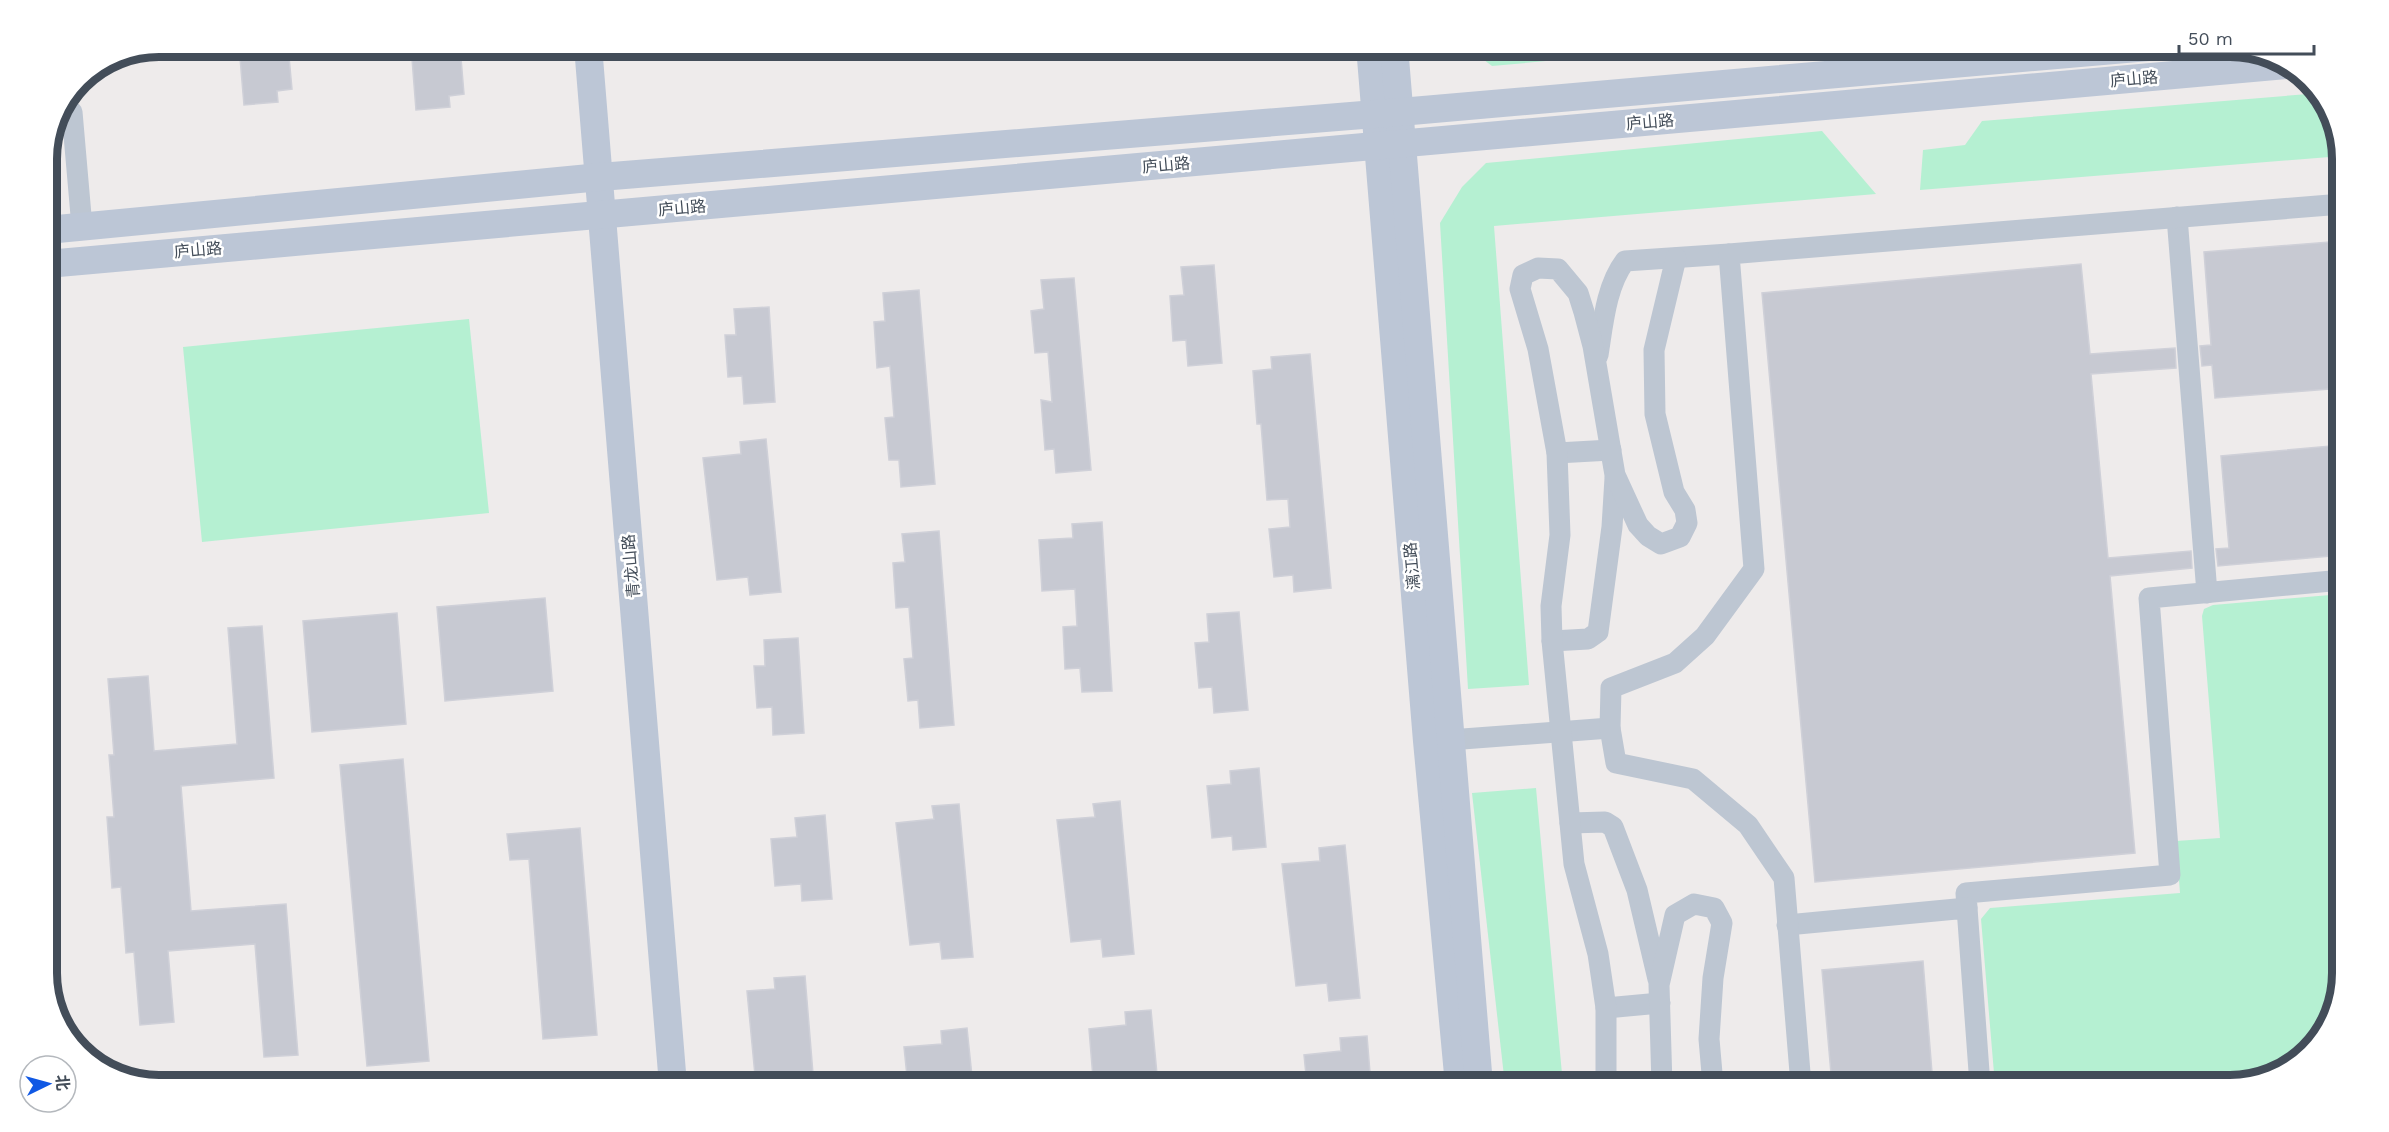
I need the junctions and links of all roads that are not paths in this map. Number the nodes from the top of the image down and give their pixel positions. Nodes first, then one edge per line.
1 (589, 57) edge
2 (1373, 57) edge
3 (1393, 57) edge
4 (1926, 57) edge
5 (1883, 59) edge
6 (2272, 66) edge
7 (1887, 101) junction
8 (69, 112) edge
9 (1388, 113) junction
10 (1390, 145) junction
11 (600, 177) junction
12 (2332, 205) edge
13 (603, 215) junction
14 (2177, 217) junction
15 (82, 226) junction
16 (57, 229) edge
17 (1729, 254) junction
18 (1676, 258) junction
19 (57, 263) edge
20 (1606, 310) junction
21 (1584, 312) junction
22 (1596, 364) junction
23 (1611, 450) junction
24 (1557, 453) junction
25 (1615, 475) junction
26 (1638, 525) junction
27 (1611, 527) junction
28 (2332, 581) edge
29 (2207, 593) junction
30 (1552, 641) junction
31 (1610, 728) junction
32 (1561, 732) junction
33 (1439, 740) junction
34 (1570, 823) junction
35 (1967, 908) junction
36 (1674, 922) junction
37 (1646, 924) junction
38 (1787, 925) junction
39 (1659, 994) junction
40 (1606, 1008) junction
41 (672, 1075) edge
42 (1458, 1075) edge
43 (1478, 1075) edge
44 (1606, 1075) edge
45 (1662, 1075) edge
46 (1712, 1075) edge
47 (1800, 1075) edge
48 (1979, 1075) edge

1 - 11 main road, 青龙山路
2 - 9 main road, 漓江路
3 - 9 main road, 漓江路
4 - 5 main road, 庐山路
5 - 7 main road
5 - 9 main road, 庐山路
6 - 7 main road, 庐山路
7 - 10 main road, 庐山路
8 - 15 street
9 - 10 main road, 漓江路
9 - 11 main road, 庐山路
10 - 13 main road, 庐山路
10 - 33 main road, 漓江路
11 - 13 main road, 青龙山路
11 - 15 main road, 庐山路
12 - 14 street
13 - 19 main road, 庐山路
13 - 41 main road, 青龙山路
14 - 17 street
14 - 29 street
15 - 16 main road, 庐山路
17 - 18 street
17 - 31 street
18 - 20 street
18 - 26 street
20 - 21 street
20 - 22 street
21 - 22 street
21 - 24 street
22 - 23 street
23 - 24 street
23 - 25 street
24 - 30 street
25 - 26 street
25 - 27 street
26 - 27 street
27 - 30 street
28 - 29 street
29 - 35 street
30 - 32 street
31 - 32 street
31 - 38 street
32 - 33 street
32 - 34 street
33 - 42 main road, 漓江路
33 - 43 main road, 漓江路
34 - 37 street
34 - 40 street
35 - 38 street
35 - 48 street
36 - 37 street
36 - 39 street
36 - 46 street
37 - 39 street
38 - 47 street
39 - 40 street
39 - 45 street
40 - 44 street

